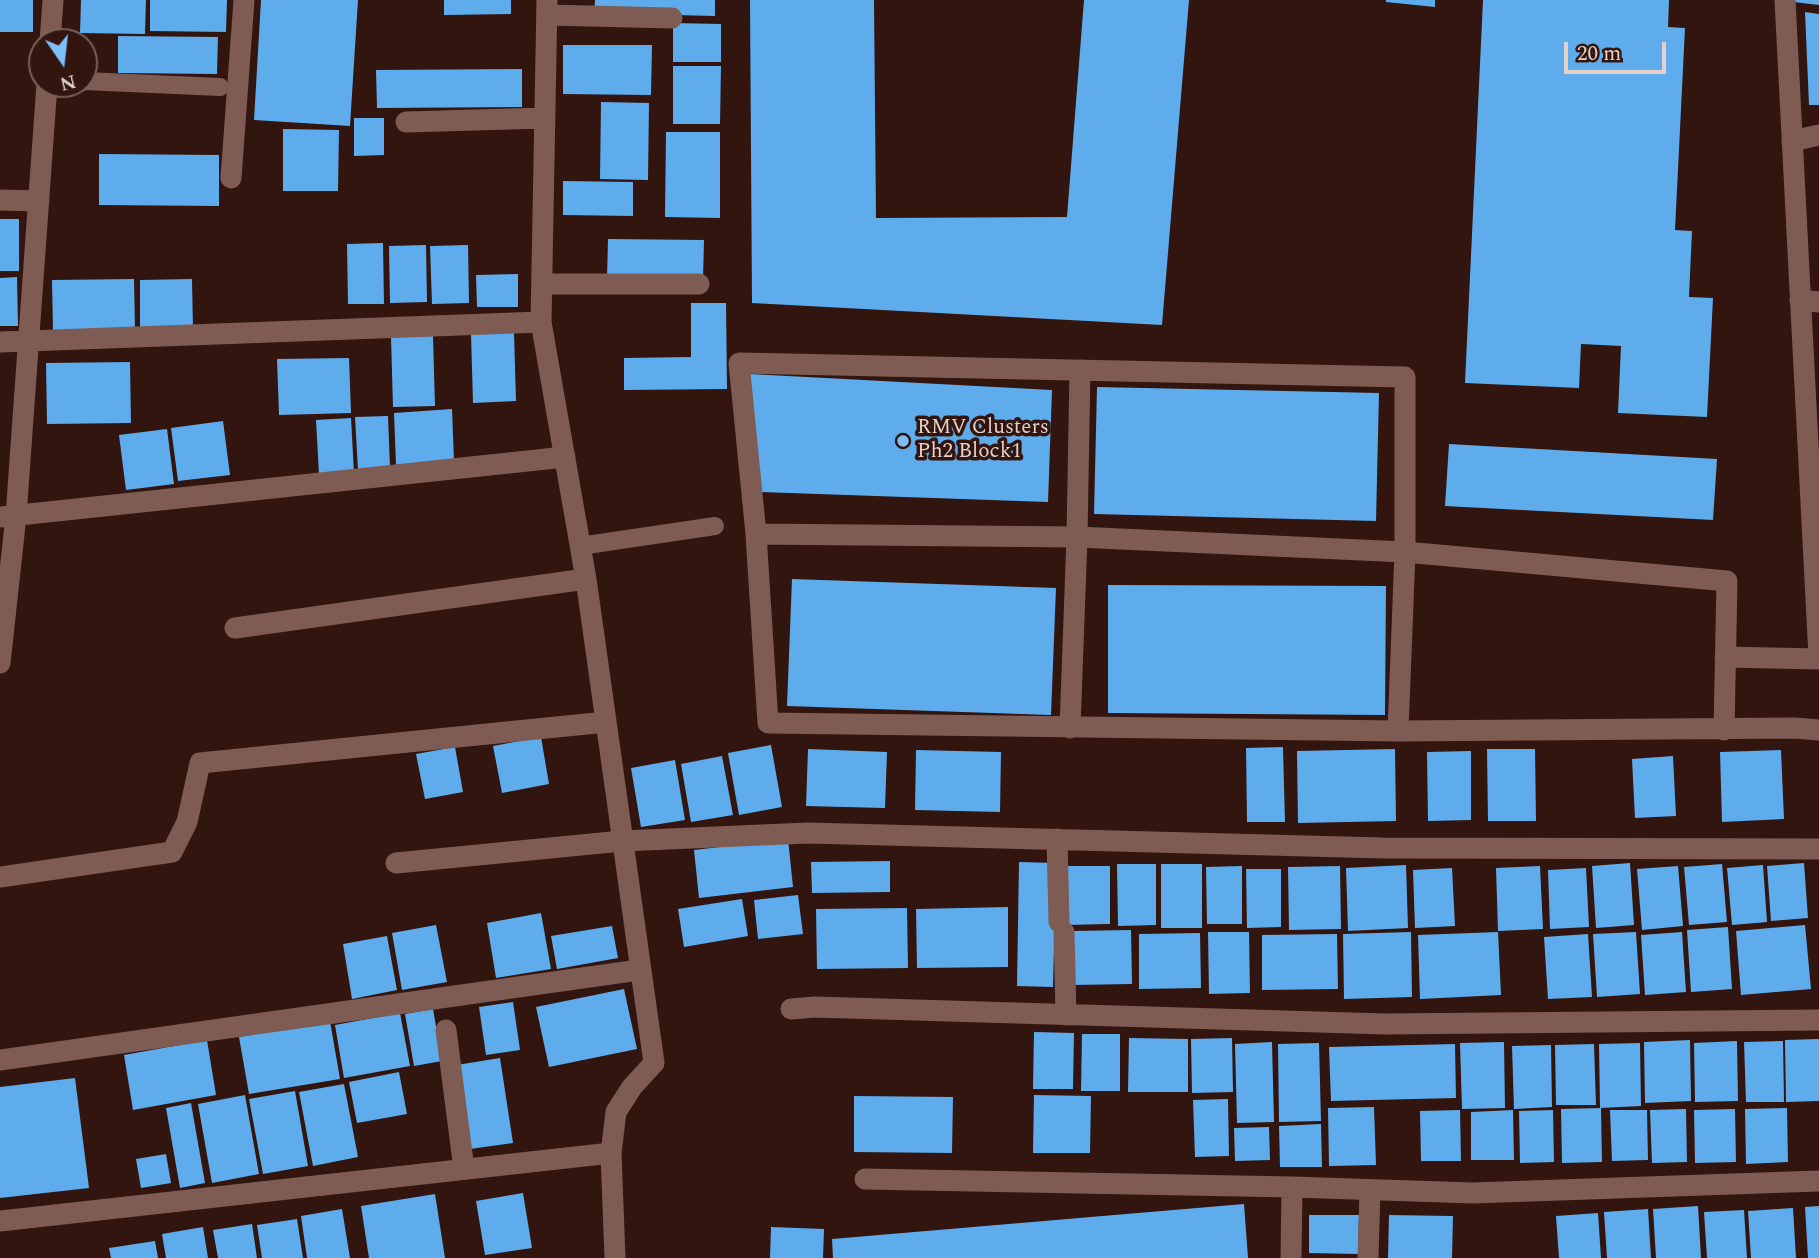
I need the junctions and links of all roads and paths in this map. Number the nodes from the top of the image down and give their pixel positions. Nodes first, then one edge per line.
1 (53, 0) edge
2 (244, 0) edge
3 (1785, 0) edge
4 (547, 8) edge
5 (672, 18) dead end
6 (51, 28) edge
7 (98, 82) edge
8 (220, 87) dead end
9 (46, 98) edge
10 (545, 118) junction
11 (406, 122) dead end
12 (1819, 135) edge
13 (1792, 141) junction
14 (231, 178) dead end
15 (0, 201) edge
16 (39, 201) junction
17 (542, 284) junction
18 (699, 284) dead end
19 (1809, 301) edge
20 (541, 322) junction
21 (0, 342) edge
22 (30, 342) junction
23 (1080, 370) junction
24 (565, 457) junction
25 (1814, 462) edge
26 (8, 517) edge
27 (715, 526) dead end
28 (756, 534) junction
29 (1077, 537) junction
30 (580, 546) junction
31 (1405, 552) junction
32 (586, 579) junction
33 (1817, 584) edge
34 (234, 628) dead end
35 (1725, 657) junction
36 (1819, 658) edge
37 (0, 663) edge
38 (606, 722) junction
39 (1070, 728) junction
40 (1724, 730) junction
41 (1819, 730) edge
42 (1398, 732) junction
43 (1057, 839) junction
44 (622, 841) junction
45 (1819, 849) edge
46 (396, 863) dead end
47 (0, 877) edge
48 (639, 970) junction
49 (791, 1009) dead end
50 (1066, 1015) junction
51 (1819, 1020) edge
52 (446, 1030) dead end
53 (0, 1060) edge
54 (611, 1153) junction
55 (464, 1169) junction
56 (866, 1179) dead end
57 (1819, 1181) edge
58 (1292, 1187) junction
59 (1370, 1190) junction
60 (0, 1221) edge
61 (615, 1258) edge
62 (1291, 1258) edge
63 (1368, 1258) edge

1 - 6 street
2 - 14 street
3 - 13 street
4 - 5 street
4 - 10 street
7 - 8 lane
9 - 16 street
10 - 11 street
10 - 17 street
12 - 13 street
13 - 19 street
15 - 16 street
16 - 22 street
17 - 18 street
17 - 20 street
19 - 25 street
20 - 22 street
20 - 24 street
21 - 22 street
22 - 26 street
23 - 28 street
23 - 29 street
23 - 31 street
24 - 26 street
24 - 30 street
25 - 33 street
26 - 37 street
27 - 30 lane
28 - 29 street
28 - 39 street
29 - 31 street
29 - 39 street
30 - 32 street
31 - 35 street
31 - 42 street
32 - 34 street
32 - 38 street
33 - 36 street
35 - 36 street
35 - 40 street
38 - 44 street
38 - 47 street
39 - 42 street
40 - 41 street
40 - 42 street
43 - 44 street
43 - 45 street
43 - 50 street
44 - 46 street
44 - 48 street
48 - 53 street
48 - 54 street
49 - 50 street
50 - 51 street
52 - 55 street
54 - 55 street
54 - 61 street
55 - 60 street
56 - 58 street
57 - 59 street
58 - 59 street
58 - 62 street
59 - 63 street

